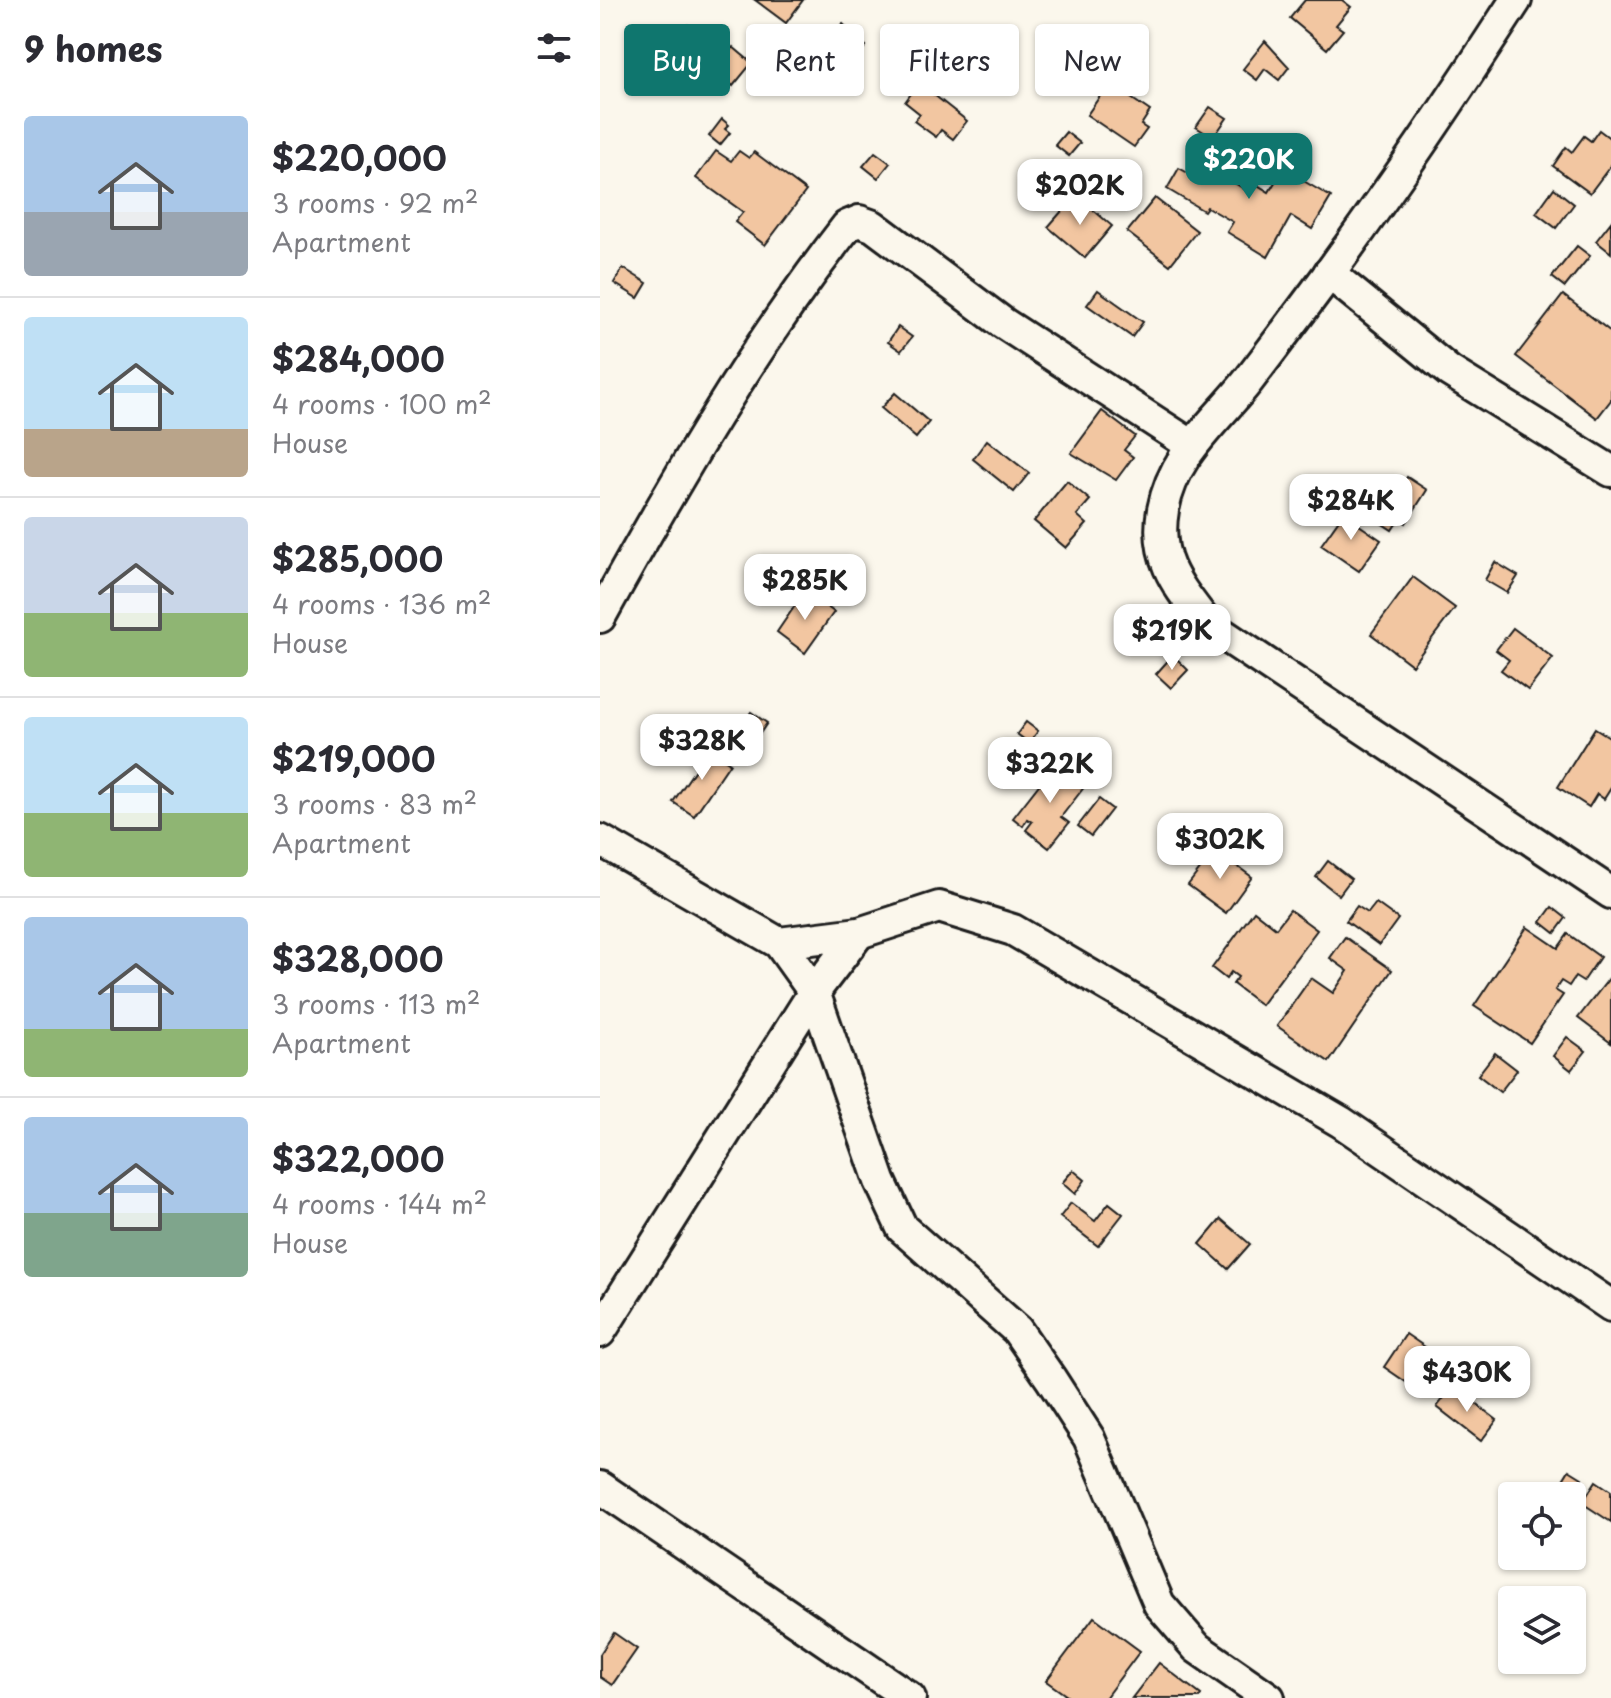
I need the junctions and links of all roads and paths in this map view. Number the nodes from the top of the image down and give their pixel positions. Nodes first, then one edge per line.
1 (1516, 0) edge
2 (1329, 273) junction
3 (1191, 445) junction
4 (1611, 471) edge
5 (600, 617) edge
6 (600, 840) edge
7 (1611, 893) edge
8 (859, 933) junction
9 (779, 943) junction
10 (814, 992) junction
11 (1611, 1306) edge
12 (600, 1332) edge
13 (600, 1487) edge
14 (910, 1698) edge
15 (1269, 1698) edge

1 - 2 street
2 - 3 street
2 - 4 street
3 - 5 street
3 - 7 street
6 - 9 street
8 - 9 street
8 - 10 street
8 - 11 street
9 - 10 street
10 - 12 street
10 - 15 street
13 - 14 street

